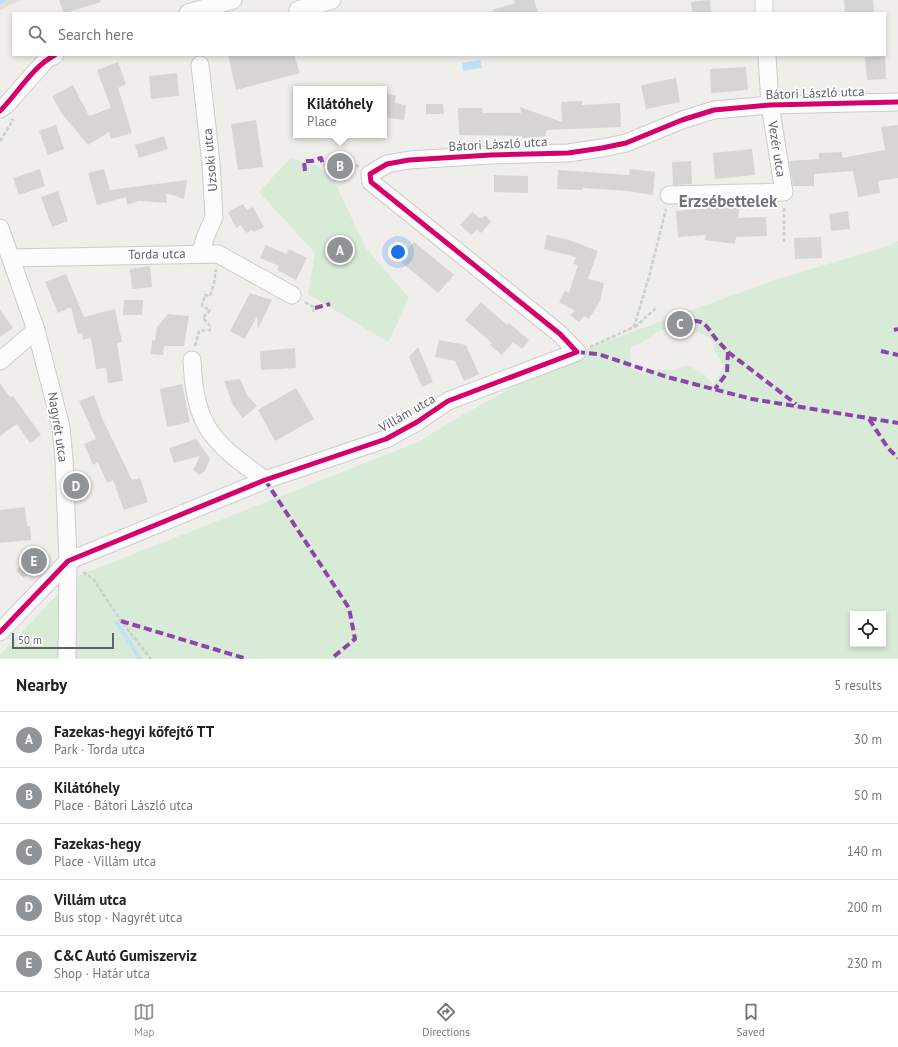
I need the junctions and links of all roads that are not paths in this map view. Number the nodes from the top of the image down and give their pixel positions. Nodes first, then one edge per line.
1 (233, 0) edge
2 (332, 0) edge
3 (764, 0) edge
4 (298, 10) dead end
5 (191, 12) edge
6 (764, 12) edge
7 (53, 56) edge
8 (767, 56) edge
9 (200, 65) dead end
10 (898, 102) edge
11 (770, 105) junction
12 (0, 109) edge
13 (669, 195) dead end
14 (0, 228) edge
15 (202, 253) junction
16 (11, 258) junction
17 (292, 295) dead end
18 (36, 330) junction
19 (578, 352) joint
20 (192, 360) road end
21 (0, 361) edge
22 (266, 480) junction
23 (68, 561) junction
24 (0, 632) edge
25 (66, 659) edge

1 - 5 street
2 - 4 street
3 - 6 street
7 - 12 street
8 - 11 street, Vezér utca
9 - 15 street, Uzsoki utca
10 - 11 street, Bátori László utca
11 - 13 street, Vezér utca
11 - 19 street, Bátori László utca
14 - 16 street, Nagyrét utca
15 - 16 street, Torda utca
15 - 17 street, Torda utca
16 - 18 street, Nagyrét utca
18 - 21 street
18 - 23 street, Nagyrét utca
19 - 22 street, Villám utca
20 - 22 street
22 - 23 street, Villám utca
23 - 24 street
23 - 25 street, Nagyrét utca

